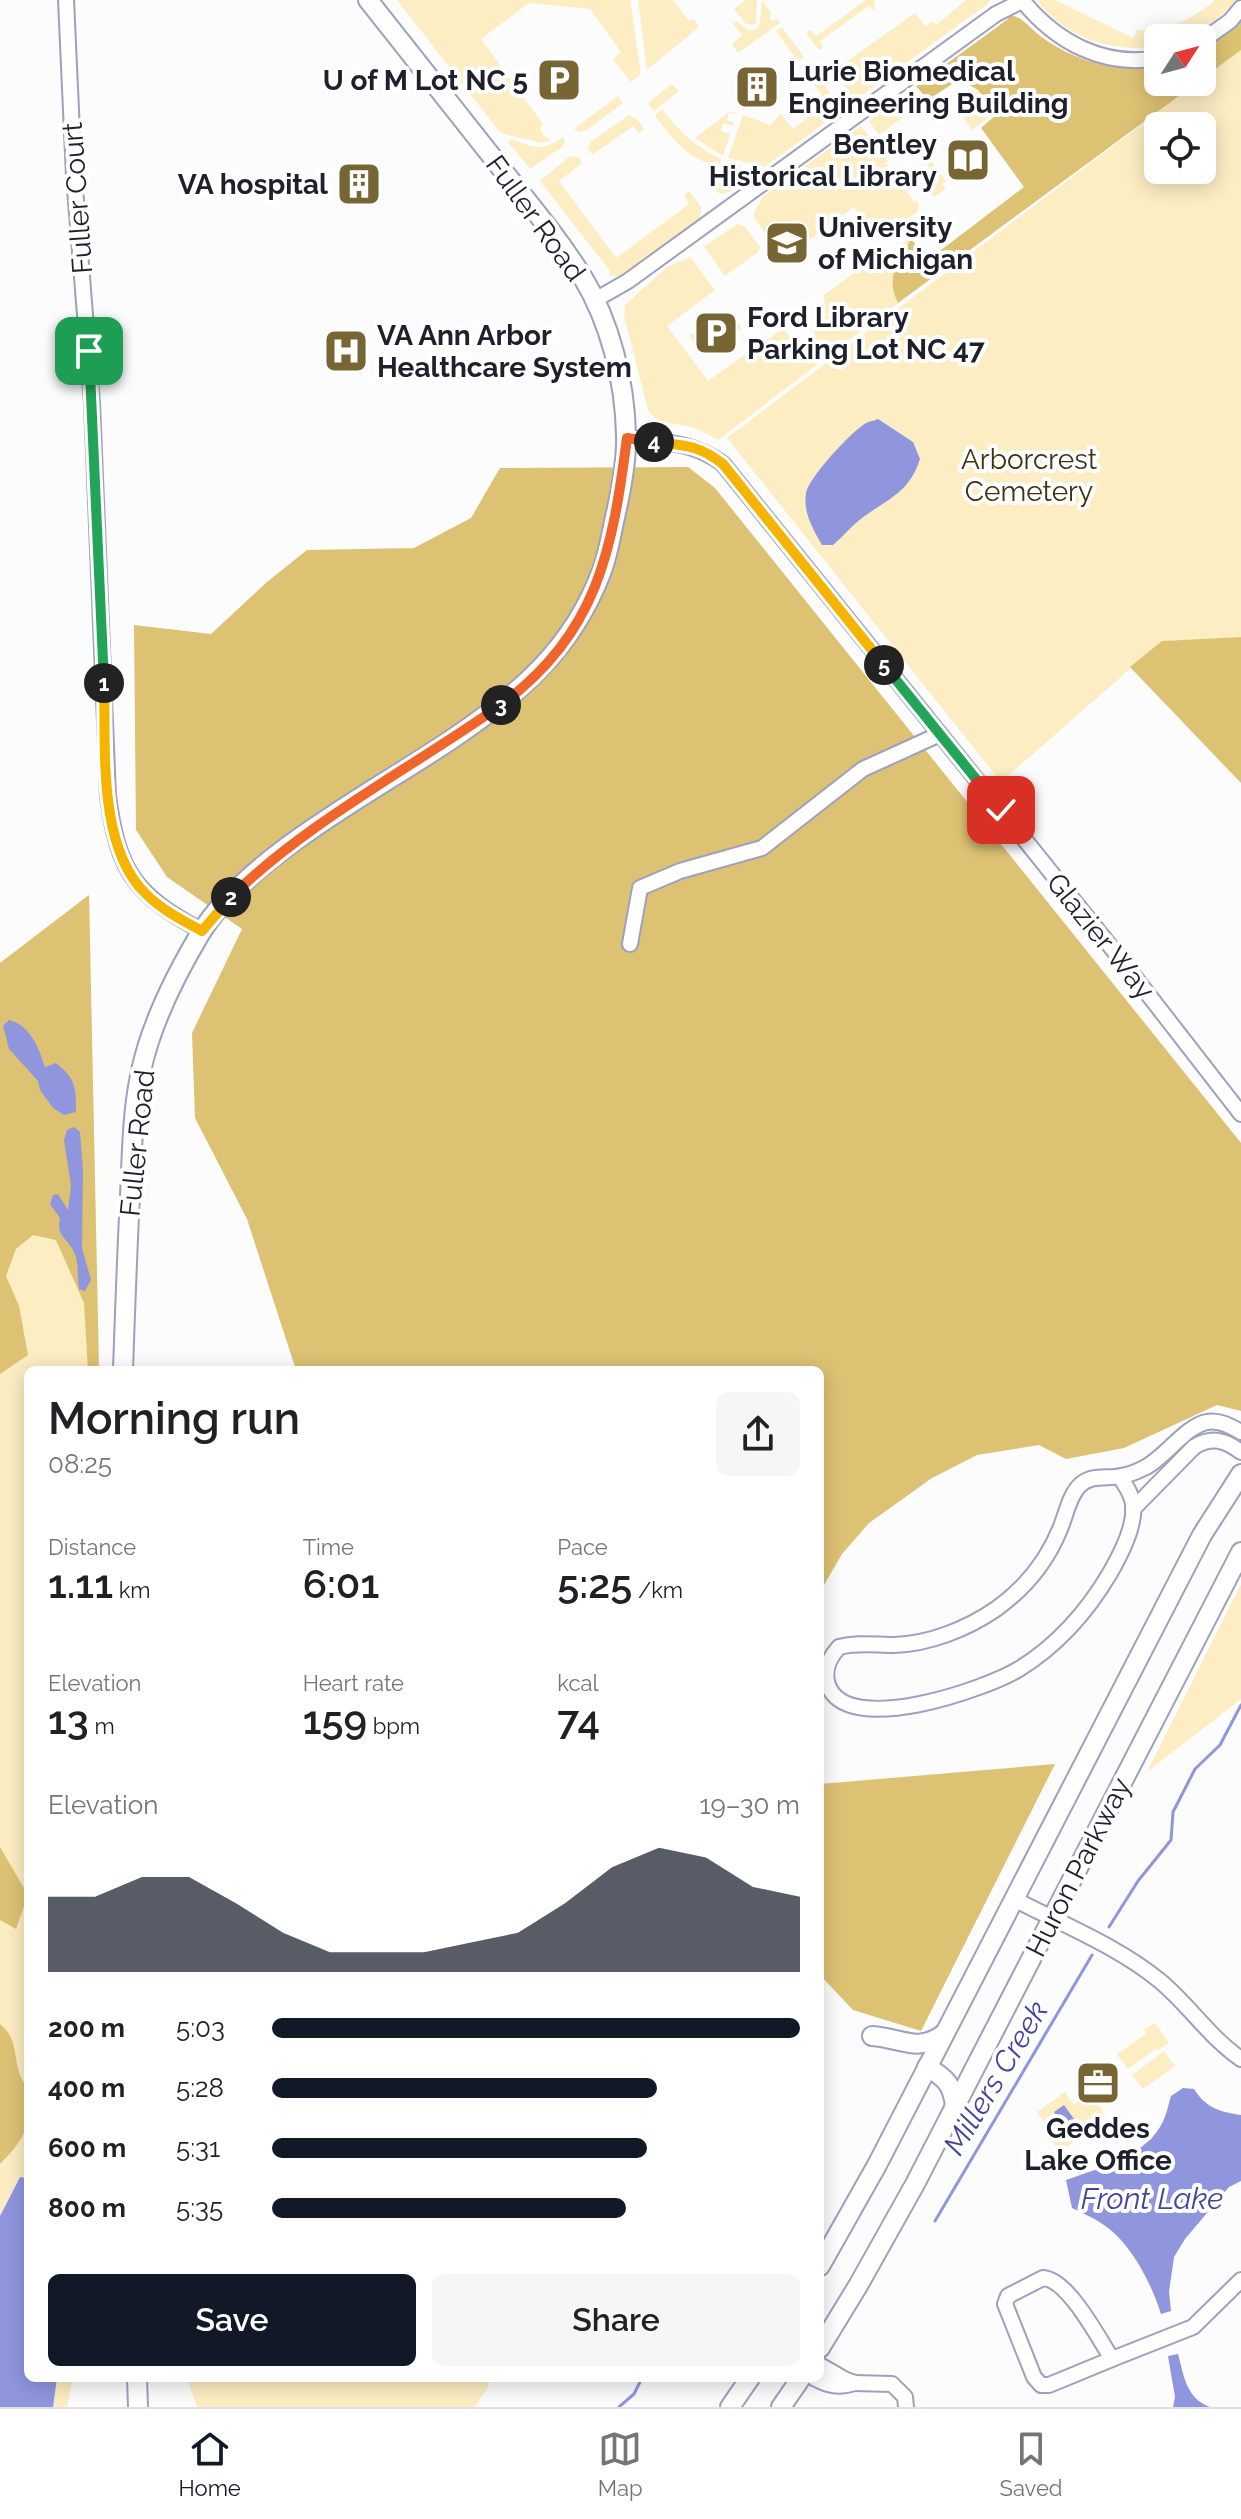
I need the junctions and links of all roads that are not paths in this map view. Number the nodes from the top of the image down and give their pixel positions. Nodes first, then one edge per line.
1 (66, 0) edge
2 (368, 0) edge
3 (1022, 0) edge
4 (1241, 8) edge
5 (1216, 31) edge
6 (1144, 58) edge
7 (595, 300) junction
8 (627, 438) junction
9 (940, 734) junction
10 (202, 931) junction
11 (630, 944) dead end
12 (1241, 1114) edge
13 (123, 1366) edge
14 (1241, 1432) edge
15 (1241, 1452) edge
16 (1241, 1474) edge
17 (1120, 1477) junction
18 (1133, 1509) junction
19 (1241, 1552) edge
20 (1014, 1899) junction
21 (1052, 1918) junction
22 (945, 2033) junction
23 (872, 2036) dead end
24 (1241, 2059) edge
25 (927, 2067) junction
26 (955, 2107) junction
27 (824, 2259) edge
28 (1241, 2280) edge
29 (824, 2341) edge
30 (1112, 2359) junction
31 (824, 2367) edge
32 (137, 2382) edge
33 (747, 2382) edge
34 (798, 2382) edge
35 (822, 2382) edge
36 (855, 2383) junction
37 (138, 2407) edge
38 (730, 2407) edge
39 (781, 2407) edge
40 (906, 2407) edge

1 - 10 street, Fuller Court
2 - 7 main road, Fuller Road
3 - 6 street
3 - 7 street
4 - 5 street
7 - 8 main road, Fuller Road
8 - 9 street, Glazier Way
8 - 10 main road, Fuller Road
9 - 11 street
9 - 12 street, Glazier Way
10 - 13 main road, Fuller Road
14 - 17 street
15 - 18 street
16 - 20 main road, Huron Parkway
17 - 18 street
17 - 18 street
19 - 21 main road, Huron Parkway
20 - 21 street
20 - 22 main road, Huron Parkway
21 - 24 street
21 - 26 main road, Huron Parkway
22 - 23 main road
22 - 25 main road, Huron Parkway
25 - 26 main road
25 - 27 main road, Huron Parkway
26 - 29 main road, Huron Parkway
28 - 30 street
30 - 30 street
31 - 36 street
32 - 37 main road
33 - 38 main road
34 - 39 main road
35 - 36 street
36 - 40 street

